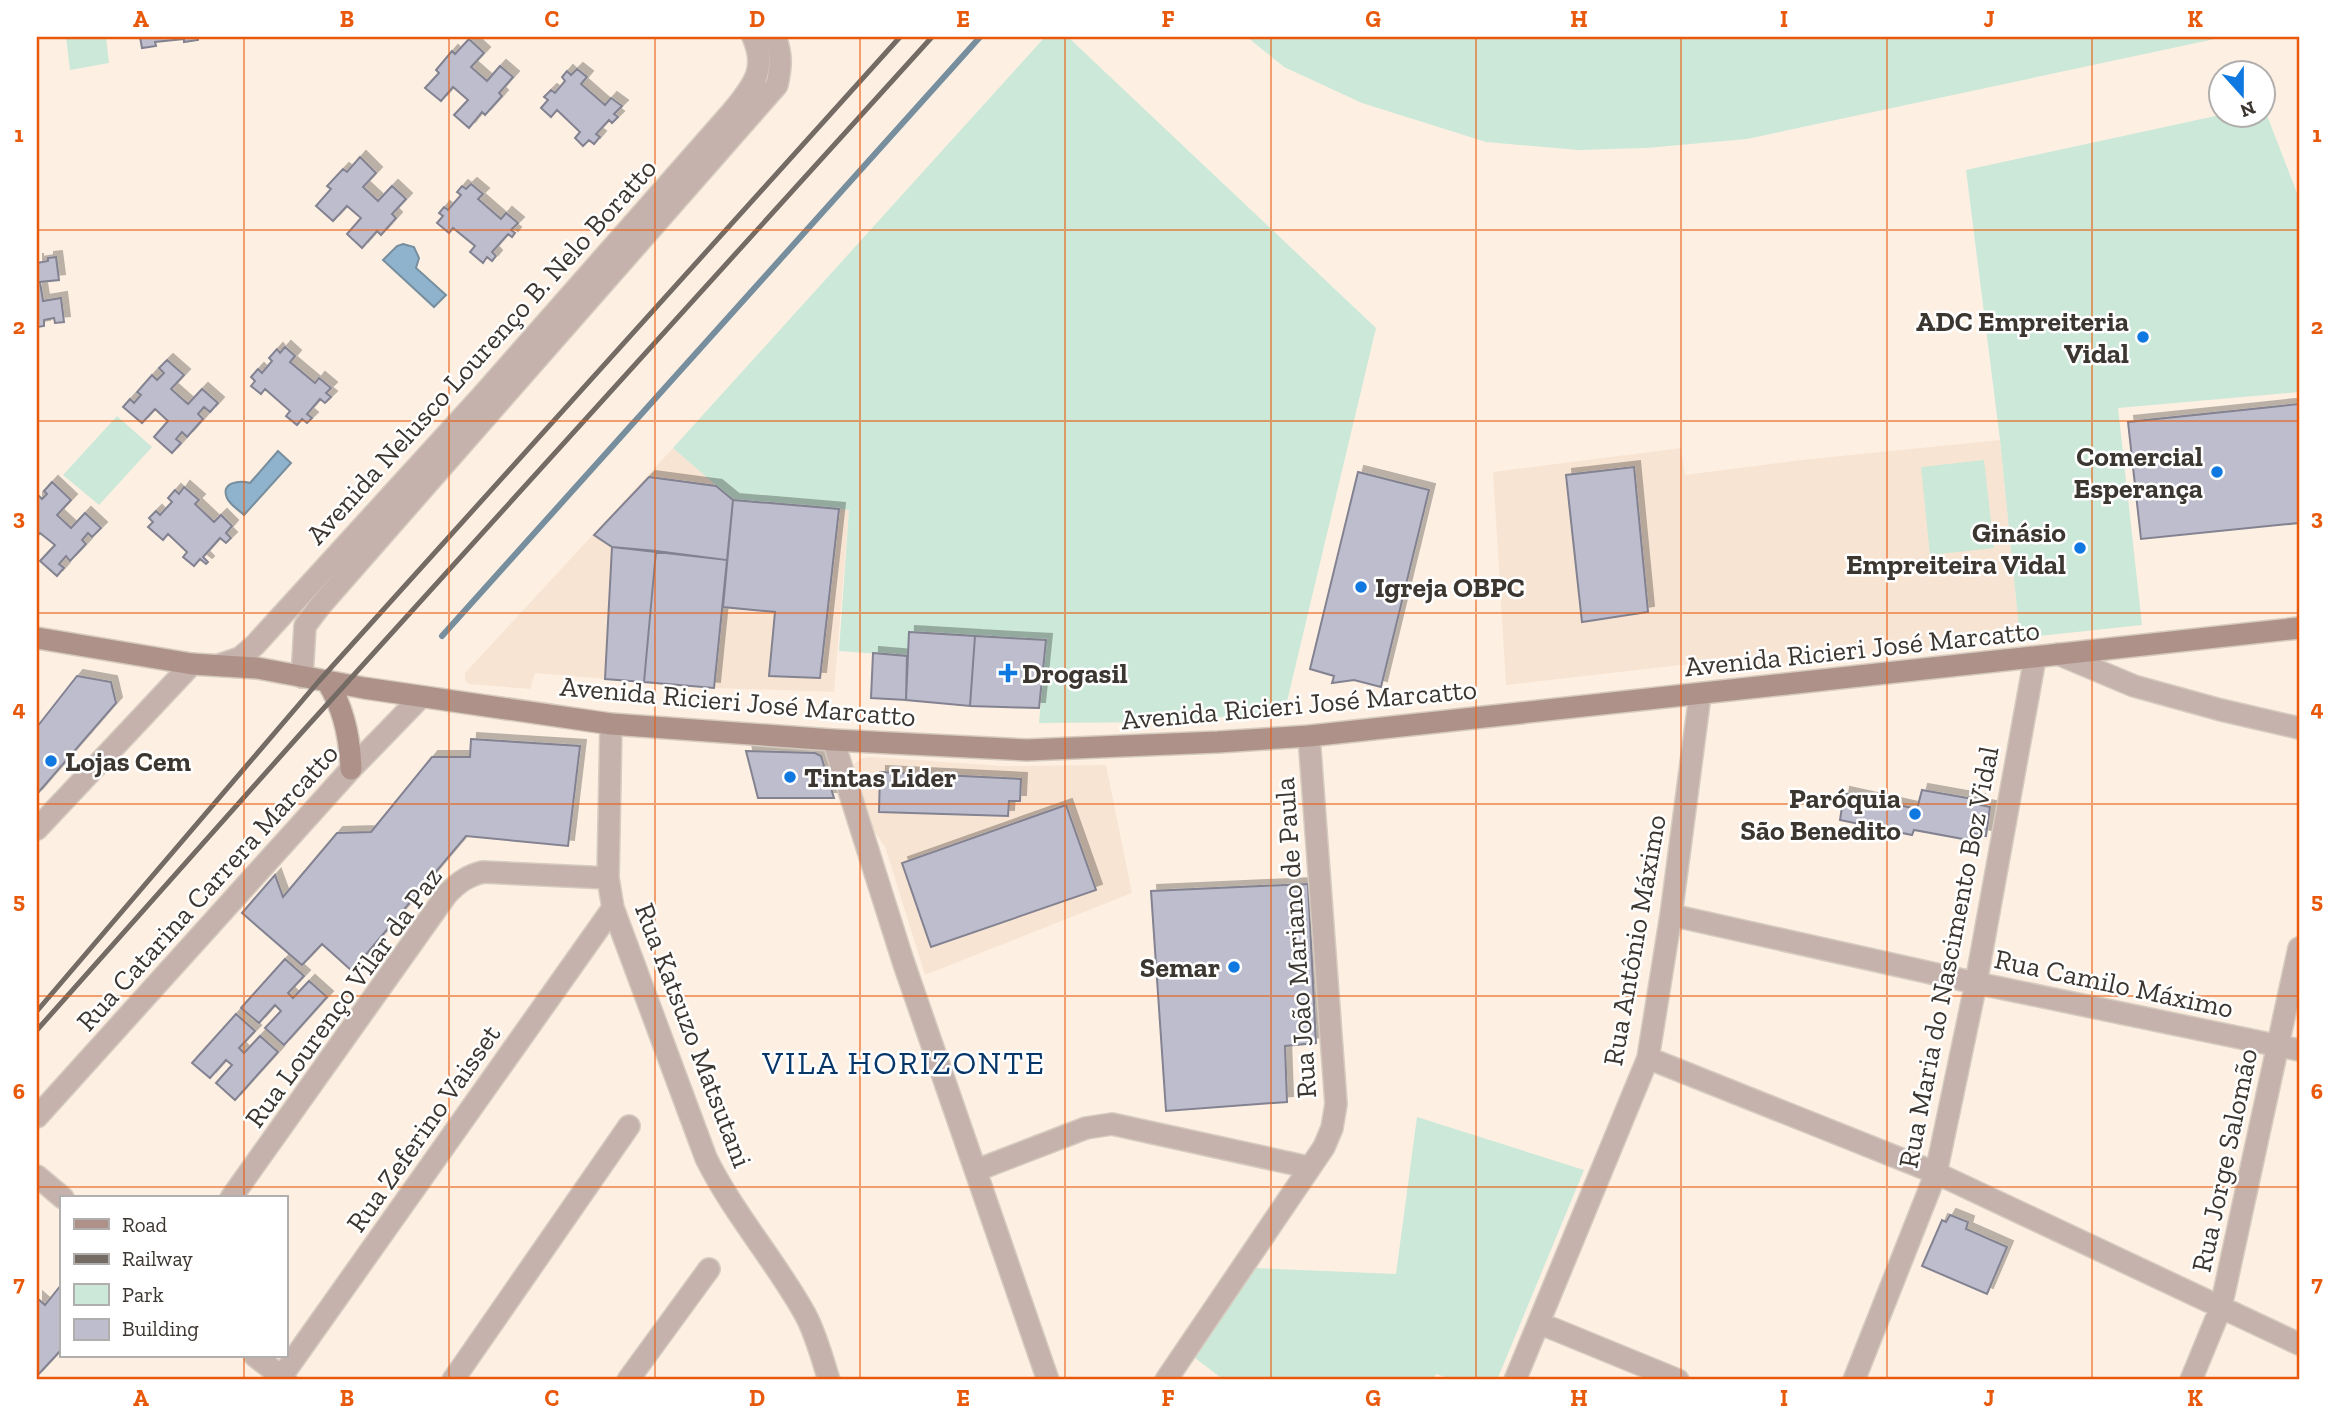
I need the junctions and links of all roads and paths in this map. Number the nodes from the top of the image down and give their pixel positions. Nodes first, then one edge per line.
1 (775, 37) edge
2 (757, 45) edge
3 (2299, 628) edge
4 (37, 638) edge
5 (2058, 654) junction
6 (2035, 657) junction
7 (192, 664) junction
8 (219, 665) junction
9 (302, 677) junction
10 (328, 683) junction
11 (1700, 695) junction
12 (421, 697) junction
13 (611, 724) junction
14 (2299, 728) edge
15 (1309, 736) junction
16 (832, 740) junction
17 (351, 769) junction
18 (37, 829) edge
19 (608, 878) junction
20 (613, 908) junction
21 (1671, 915) junction
22 (2299, 948) edge
23 (1976, 983) junction
24 (2278, 1045) junction
25 (2299, 1050) edge
26 (1648, 1058) junction
27 (37, 1117) edge
28 (629, 1126) dead end
29 (1308, 1167) junction
30 (977, 1170) junction
31 (1936, 1173) junction
32 (37, 1176) edge
33 (61, 1196) edge
34 (232, 1196) edge
35 (709, 1269) dead end
36 (2221, 1307) junction
37 (1539, 1323) junction
38 (2299, 1344) edge
39 (258, 1358) edge
40 (282, 1379) edge
41 (453, 1380) edge
42 (628, 1380) edge
43 (830, 1380) edge
44 (1048, 1380) edge
45 (1166, 1380) edge
46 (1514, 1380) edge
47 (1678, 1380) edge
48 (1854, 1380) edge
49 (2191, 1380) edge

1 - 9 street, Avenida Nelusco Lourenço B. Nelo Boratto
2 - 8 street, Avenida Nelusco Lourenço B. Nelo Boratto
3 - 5 main road, Avenida Ricieri José Marcatto
4 - 7 main road, Avenida Ricieri José Marcatto
5 - 6 main road, Avenida Ricieri José Marcatto
5 - 14 street
6 - 11 main road, Avenida Ricieri José Marcatto
6 - 23 street, Rua Maria do Nascimento Boz Vidal
7 - 8 main road, Avenida Ricieri José Marcatto
7 - 9 main road, Avenida Ricieri José Marcatto
7 - 18 street
8 - 9 main road, Avenida Ricieri José Marcatto
9 - 10 main road, Avenida Ricieri José Marcatto
10 - 12 main road, Avenida Ricieri José Marcatto
10 - 17 main road
11 - 15 main road, Avenida Ricieri José Marcatto
11 - 21 street, Rua Antônio Máximo
12 - 13 main road, Avenida Ricieri José Marcatto
12 - 17 street, Rua Catarina Carrera Marcatto
13 - 16 main road, Avenida Ricieri José Marcatto
13 - 19 street, Rua Katsuzo Matsutani
15 - 16 main road, Avenida Ricieri José Marcatto
15 - 29 street, Rua João Mariano de Paula
16 - 30 street
17 - 27 street, Rua Catarina Carrera Marcatto
19 - 20 street, Rua Katsuzo Matsutani
19 - 34 street, Rua Lourenço Vilar da Paz
20 - 40 street, Rua Zeferino Vaisset
20 - 43 street, Rua Katsuzo Matsutani
21 - 23 street, Rua Camilo Máximo
21 - 26 street, Rua Antônio Máximo
22 - 24 street, Rua Jorge Salomão
23 - 24 street, Rua Camilo Máximo
23 - 31 street, Rua Maria do Nascimento Boz Vidal
24 - 25 street, Rua Camilo Máximo
24 - 36 street, Rua Jorge Salomão
26 - 31 street
26 - 37 street, Rua Antônio Máximo
28 - 41 street
29 - 30 street
29 - 45 street, Rua João Mariano de Paula
30 - 44 street
31 - 36 street
31 - 48 street, Rua Maria do Nascimento Boz Vidal
32 - 33 street
35 - 42 street
36 - 38 street
36 - 49 street, Rua Jorge Salomão
37 - 46 street, Rua Antônio Máximo
37 - 47 street
39 - 40 street

